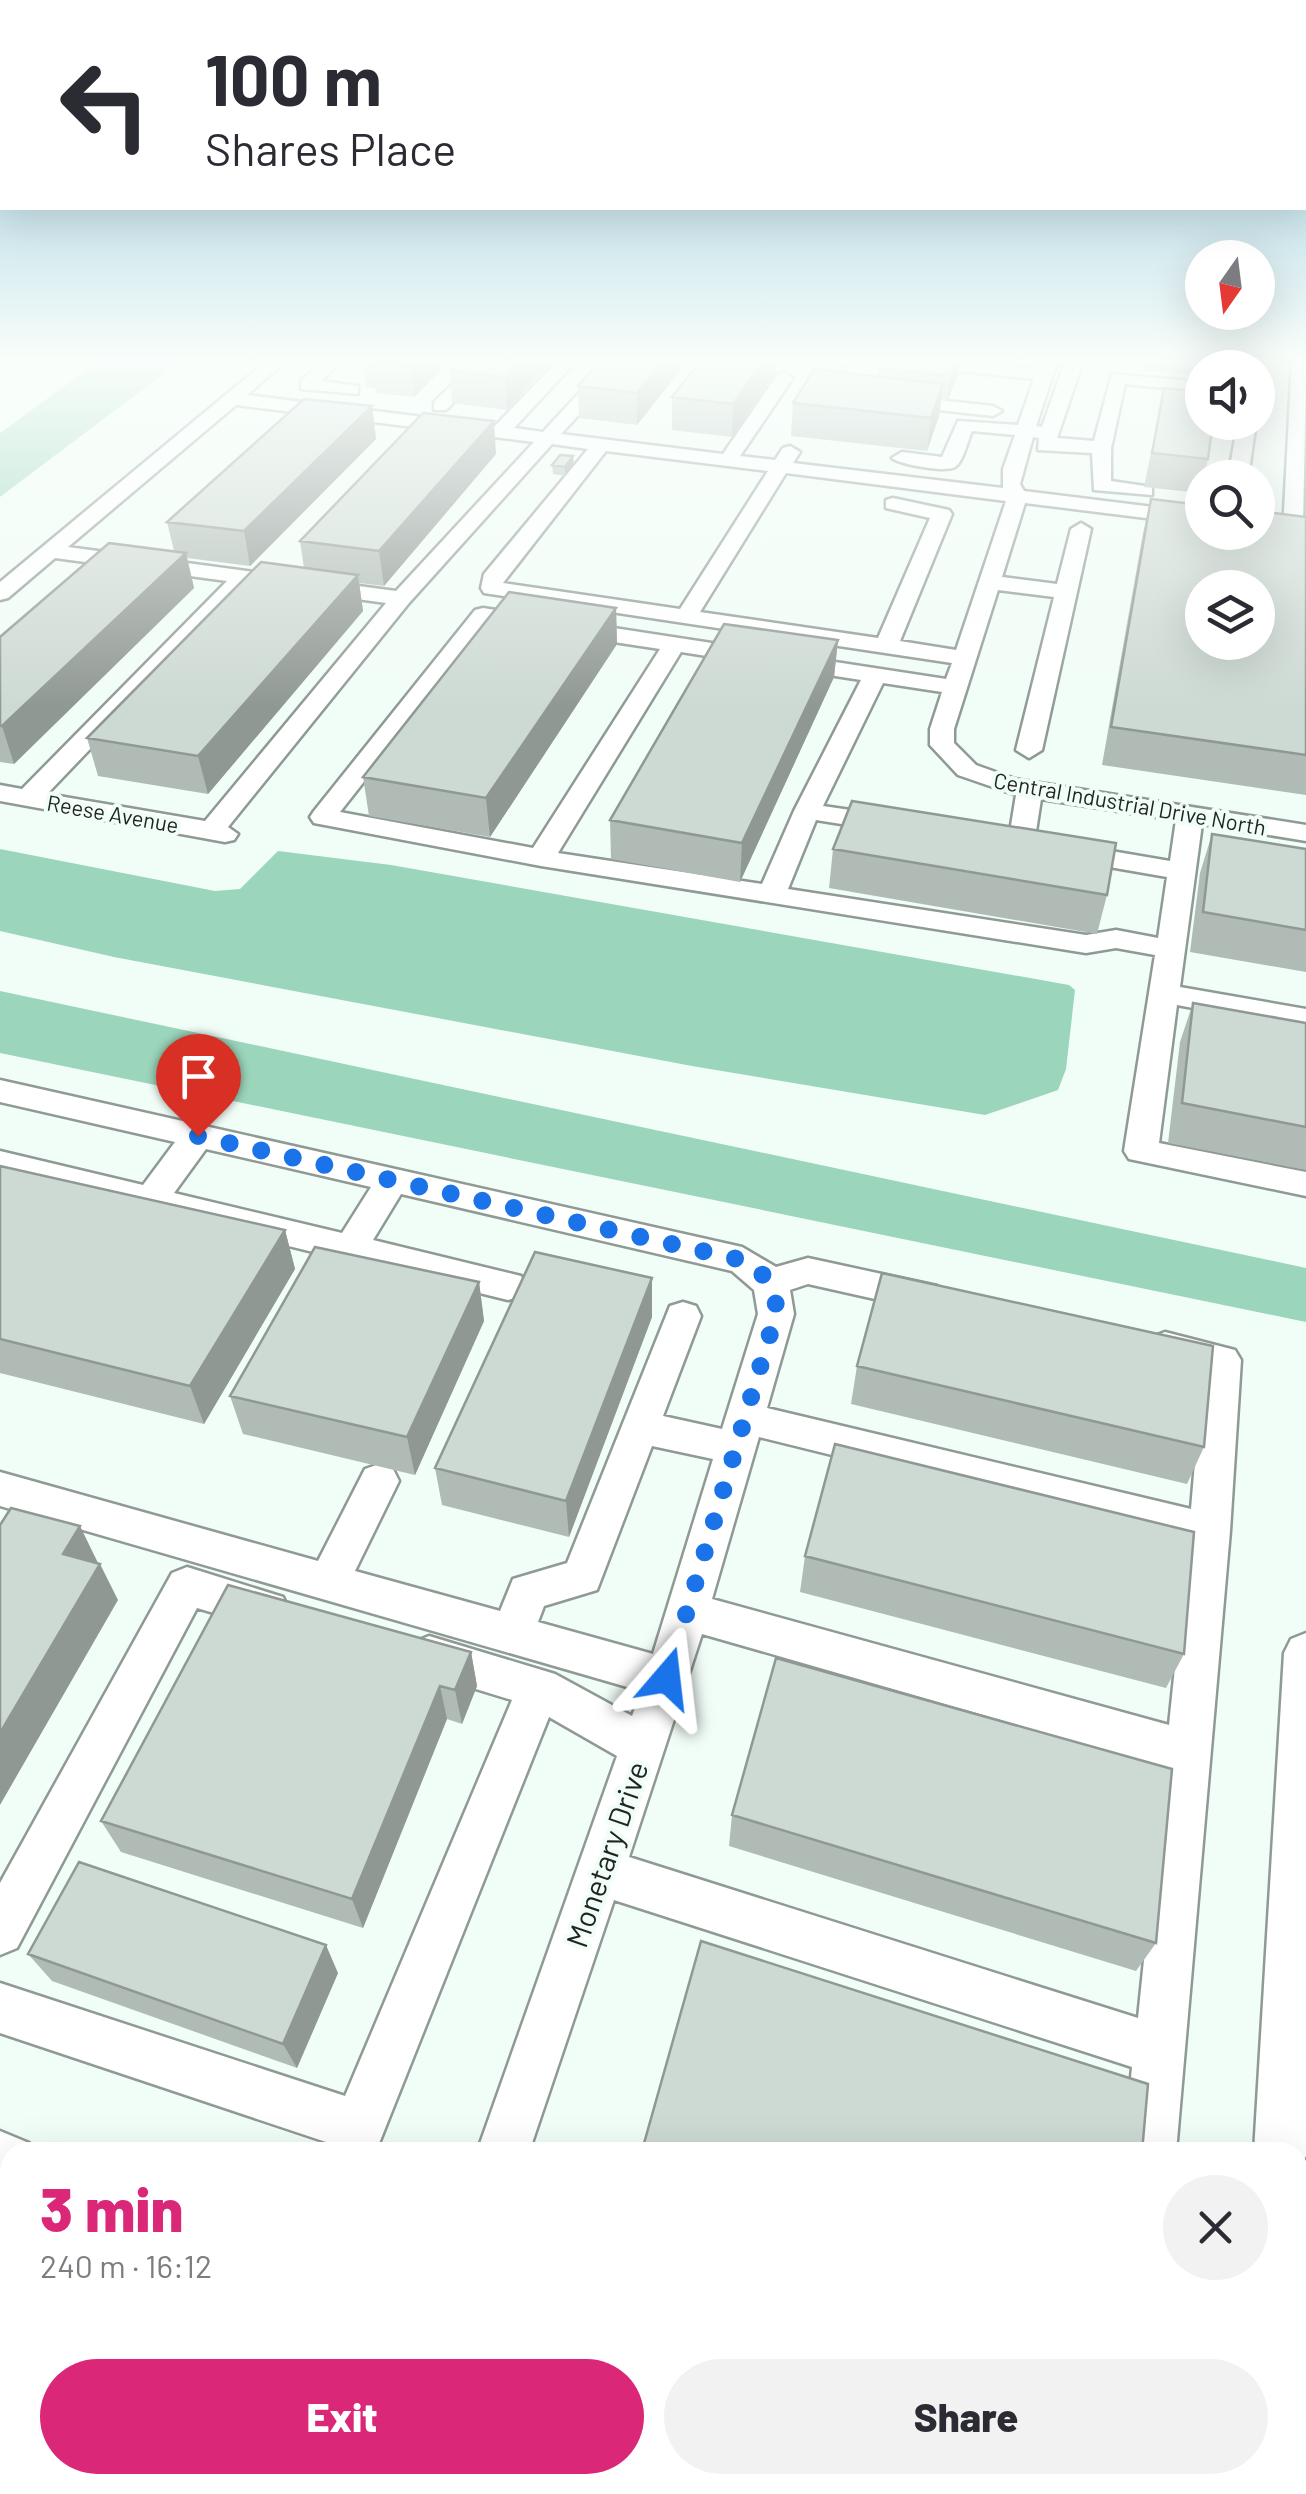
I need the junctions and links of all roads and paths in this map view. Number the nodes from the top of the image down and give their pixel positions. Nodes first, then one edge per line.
1 (141, 475) edge
2 (512, 475) edge
3 (582, 475) edge
4 (775, 475) edge
5 (849, 475) edge
6 (1013, 475) edge
7 (1036, 475) edge
8 (1101, 475) edge
9 (1299, 475) edge
10 (1017, 496) junction
11 (1185, 496) edge
12 (874, 502) dead end
13 (1185, 517) edge
14 (1081, 529) dead end
15 (1292, 530) edge
16 (50, 551) junction
17 (114, 560) junction
18 (243, 577) junction
19 (989, 582) junction
20 (86, 585) edge
21 (1066, 592) junction
22 (0, 593) edge
23 (401, 598) junction
24 (685, 618) junction
25 (674, 645) junction
26 (886, 647) junction
27 (964, 658) junction
28 (875, 675) junction
29 (955, 687) junction
30 (1030, 750) dead end
31 (1030, 789) junction
32 (0, 793) edge
33 (28, 798) junction
34 (807, 811) junction
35 (1190, 814) junction
36 (924, 829) edge
37 (1306, 833) edge
38 (541, 858) junction
39 (1218, 862) edge
40 (1181, 863) junction
41 (773, 892) junction
42 (1168, 949) junction
43 (1162, 993) junction
44 (1306, 1019) edge
45 (0, 1091) edge
46 (198, 1136) junction
47 (0, 1163) edge
48 (393, 1180) junction
49 (1306, 1184) edge
50 (150, 1200) junction
51 (350, 1248) junction
52 (765, 1276) junction
53 (508, 1286) dead end
54 (958, 1304) edge
55 (682, 1316) dead end
56 (1128, 1340) edge
57 (640, 1426) junction
58 (740, 1433) junction
59 (379, 1481) dead end
60 (0, 1490) edge
61 (1210, 1532) junction
62 (328, 1582) junction
63 (687, 1610) junction
64 (298, 1618) edge
65 (512, 1634) junction
66 (391, 1645) edge
67 (1306, 1654) edge
68 (667, 1678) junction
69 (539, 1688) junction
70 (643, 1746) junction
71 (1188, 1752) junction
72 (600, 1872) junction
73 (0, 1932) edge
74 (0, 2008) edge
75 (1159, 2050) junction
76 (506, 2142) edge
77 (1151, 2142) edge
78 (1282, 2142) edge

1 - 16 street
2 - 23 street
3 - 24 street
4 - 24 street
5 - 10 street
6 - 10 street
7 - 10 street
8 - 11 street
9 - 15 street
10 - 13 street
10 - 19 street
12 - 26 street
14 - 21 street
16 - 17 street
16 - 22 street
17 - 18 street
17 - 20 street
18 - 23 street
18 - 33 street
19 - 21 street
19 - 27 street
21 - 30 street
23 - 33 street, Reese Avenue
24 - 26 street
25 - 28 street
25 - 38 street
25 - 38 street
26 - 27 street
27 - 29 street
28 - 29 street
28 - 34 street
29 - 31 street, Central Industrial Drive North
31 - 35 street, Central Industrial Drive North
31 - 40 street
32 - 33 street, Reese Avenue
34 - 36 street
34 - 41 street
35 - 37 street, Central Industrial Drive North
35 - 40 street
38 - 41 street
39 - 40 street
40 - 42 street
41 - 42 street
42 - 43 street
43 - 44 street
43 - 49 street
45 - 46 street
46 - 48 street
46 - 50 street
47 - 50 street
48 - 51 street
48 - 52 street
50 - 51 street
51 - 53 street
52 - 54 street
52 - 58 street, Monetary Drive
55 - 57 street
56 - 61 street
57 - 58 street
57 - 65 street
58 - 61 street
58 - 63 street, Monetary Drive
59 - 62 street
60 - 62 street
61 - 71 street
62 - 65 street
63 - 68 street, Monetary Drive
63 - 71 street
64 - 73 street
65 - 68 street
66 - 69 street
67 - 78 street
68 - 70 street, Monetary Drive
69 - 70 street
69 - 74 street
70 - 72 street, Monetary Drive
71 - 75 street
72 - 75 street
72 - 76 street, Monetary Drive
75 - 77 street

